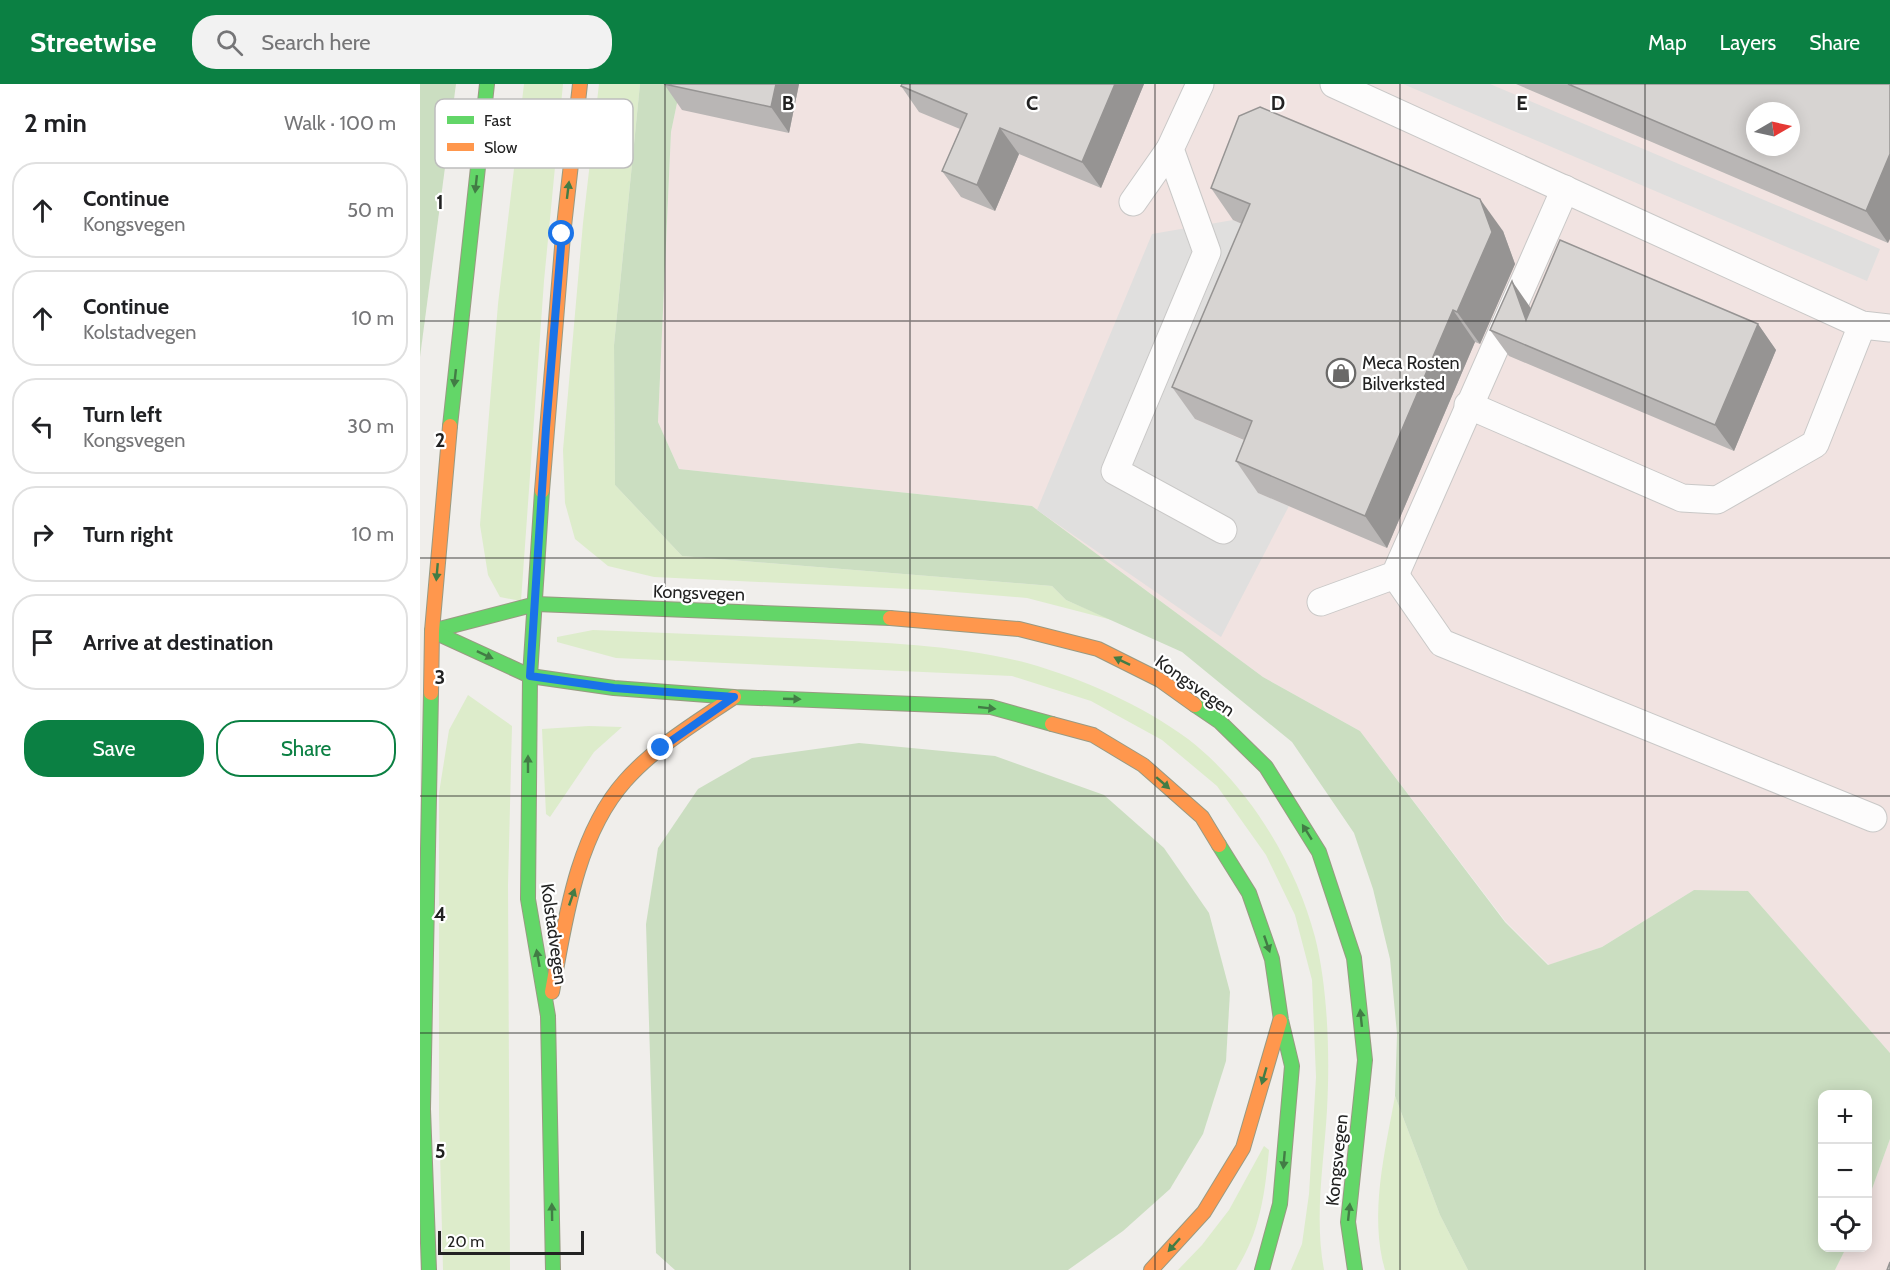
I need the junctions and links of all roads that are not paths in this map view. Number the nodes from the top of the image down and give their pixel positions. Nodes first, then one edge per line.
1 (487, 84) edge
2 (580, 84) edge
3 (1200, 84) edge
4 (1335, 84) edge
5 (485, 99) edge
6 (578, 99) edge
7 (1170, 149) junction
8 (478, 168) edge
9 (570, 168) edge
10 (1565, 189) junction
11 (1133, 202) dead end
12 (1862, 325) junction
13 (1890, 328) edge
14 (1468, 405) junction
15 (1223, 530) dead end
16 (1395, 575) junction
17 (1322, 602) dead end
18 (536, 604) junction
19 (432, 631) junction
20 (530, 676) junction
21 (734, 697) junction
22 (1873, 818) dead end
23 (548, 1016) junction
24 (1281, 1020) junction
25 (429, 1270) edge
26 (553, 1270) edge
27 (1151, 1270) edge
28 (1262, 1270) edge
29 (1355, 1270) edge

1 -> 5 street
6 -> 2 street
3 - 7 lane
4 - 10 lane
7 - 11 lane
7 - 15 lane
8 -> 19 street
18 -> 9 street
10 - 12 lane
10 - 14 lane
12 - 13 lane
12 - 14 lane
14 - 16 lane
16 - 17 lane
16 - 22 lane
18 - 19 street, Kongsvegen
18 - 20 street, Kolstadvegen
29 -> 18 street, Kongsvegen
19 -> 20 street
19 - 25 street
20 - 21 street
23 -> 20 street, Kolstadvegen
23 -> 21 street
21 -> 24 street
26 -> 23 street, Kolstadvegen
24 -> 27 street
24 -> 28 street

